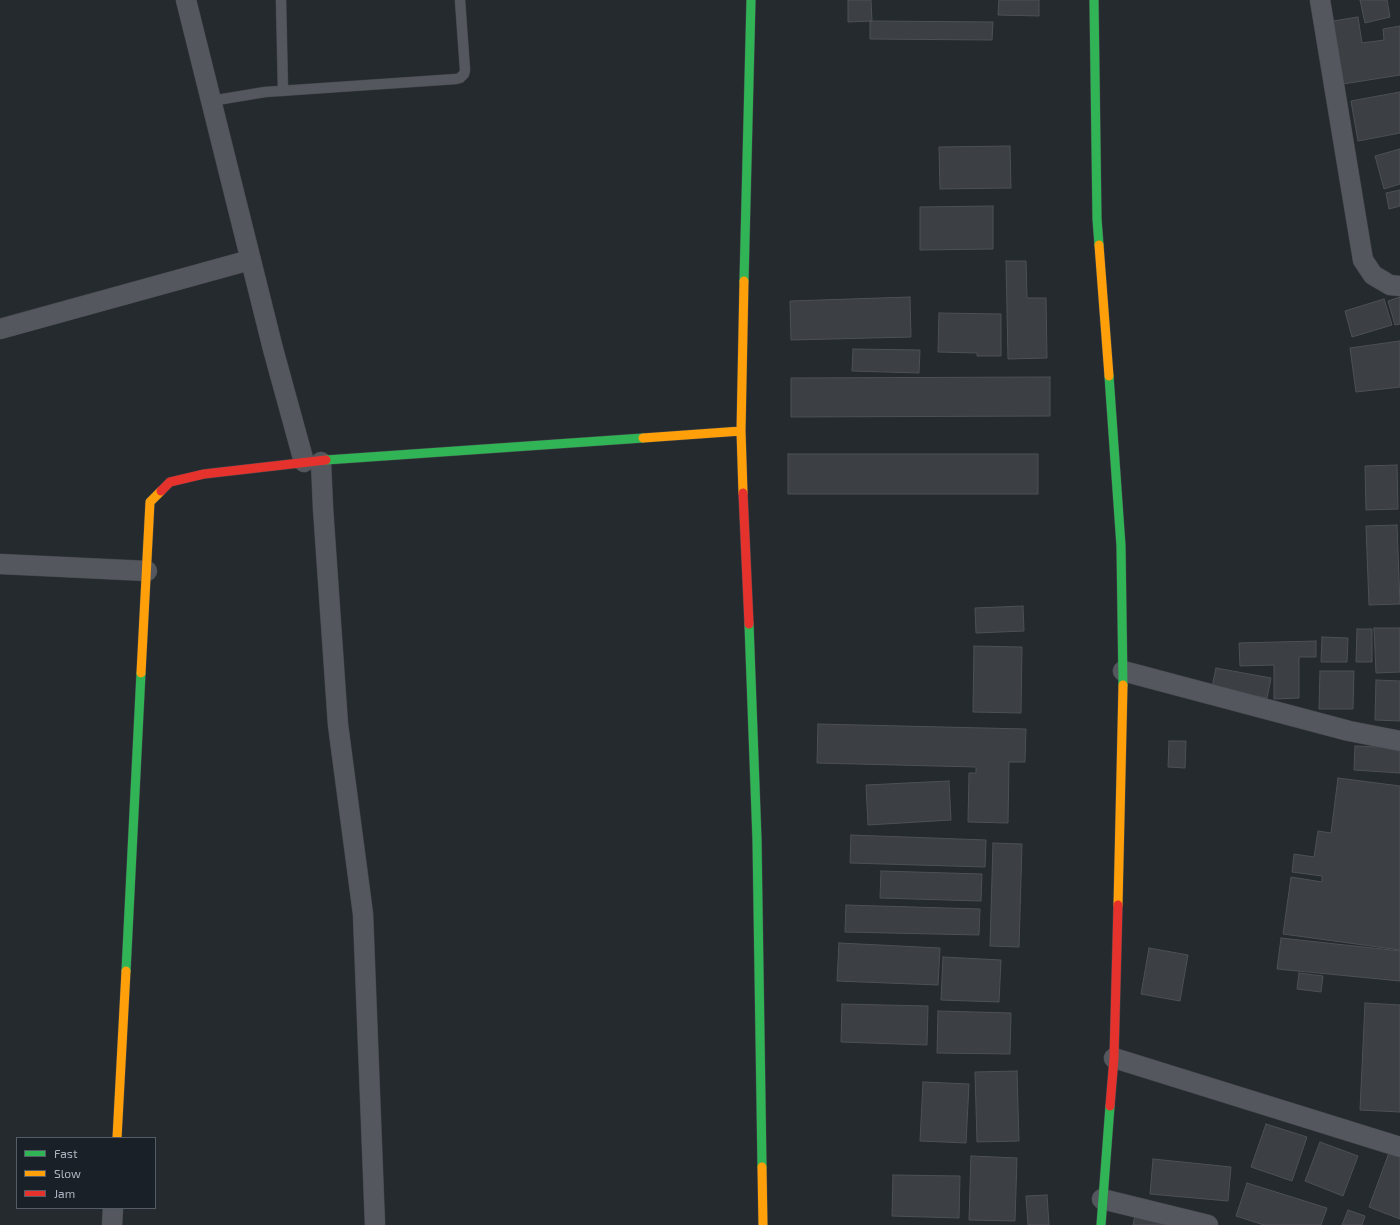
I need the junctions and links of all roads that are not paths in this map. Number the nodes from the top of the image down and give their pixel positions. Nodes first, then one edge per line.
1 (186, 0) edge
2 (281, 0) edge
3 (460, 0) edge
4 (751, 0) edge
5 (1094, 0) edge
6 (1320, 0) edge
7 (283, 91) junction
8 (211, 101) junction
9 (250, 260) junction
10 (1400, 286) edge
11 (0, 329) edge
12 (741, 431) junction
13 (313, 462) junction
14 (0, 564) edge
15 (147, 571) junction
16 (1123, 671) junction
17 (1400, 741) edge
18 (1114, 1058) junction
19 (117, 1137) edge
20 (1400, 1147) edge
21 (1102, 1199) junction
22 (113, 1209) edge
23 (112, 1225) edge
24 (375, 1225) edge
25 (763, 1225) edge
26 (1101, 1225) edge
27 (1208, 1225) edge

1 - 8 street
2 - 7 lane
3 - 7 lane
4 - 12 street
5 - 16 street
6 - 10 street
7 - 8 lane
8 - 9 street
9 - 11 street
9 - 13 street
12 - 13 street
12 - 25 street
13 - 15 street
13 - 24 street
14 - 15 street
15 - 19 street
16 - 17 street
16 - 18 street
18 - 20 street
18 - 21 street
21 - 26 street
21 - 27 street
22 - 23 street

